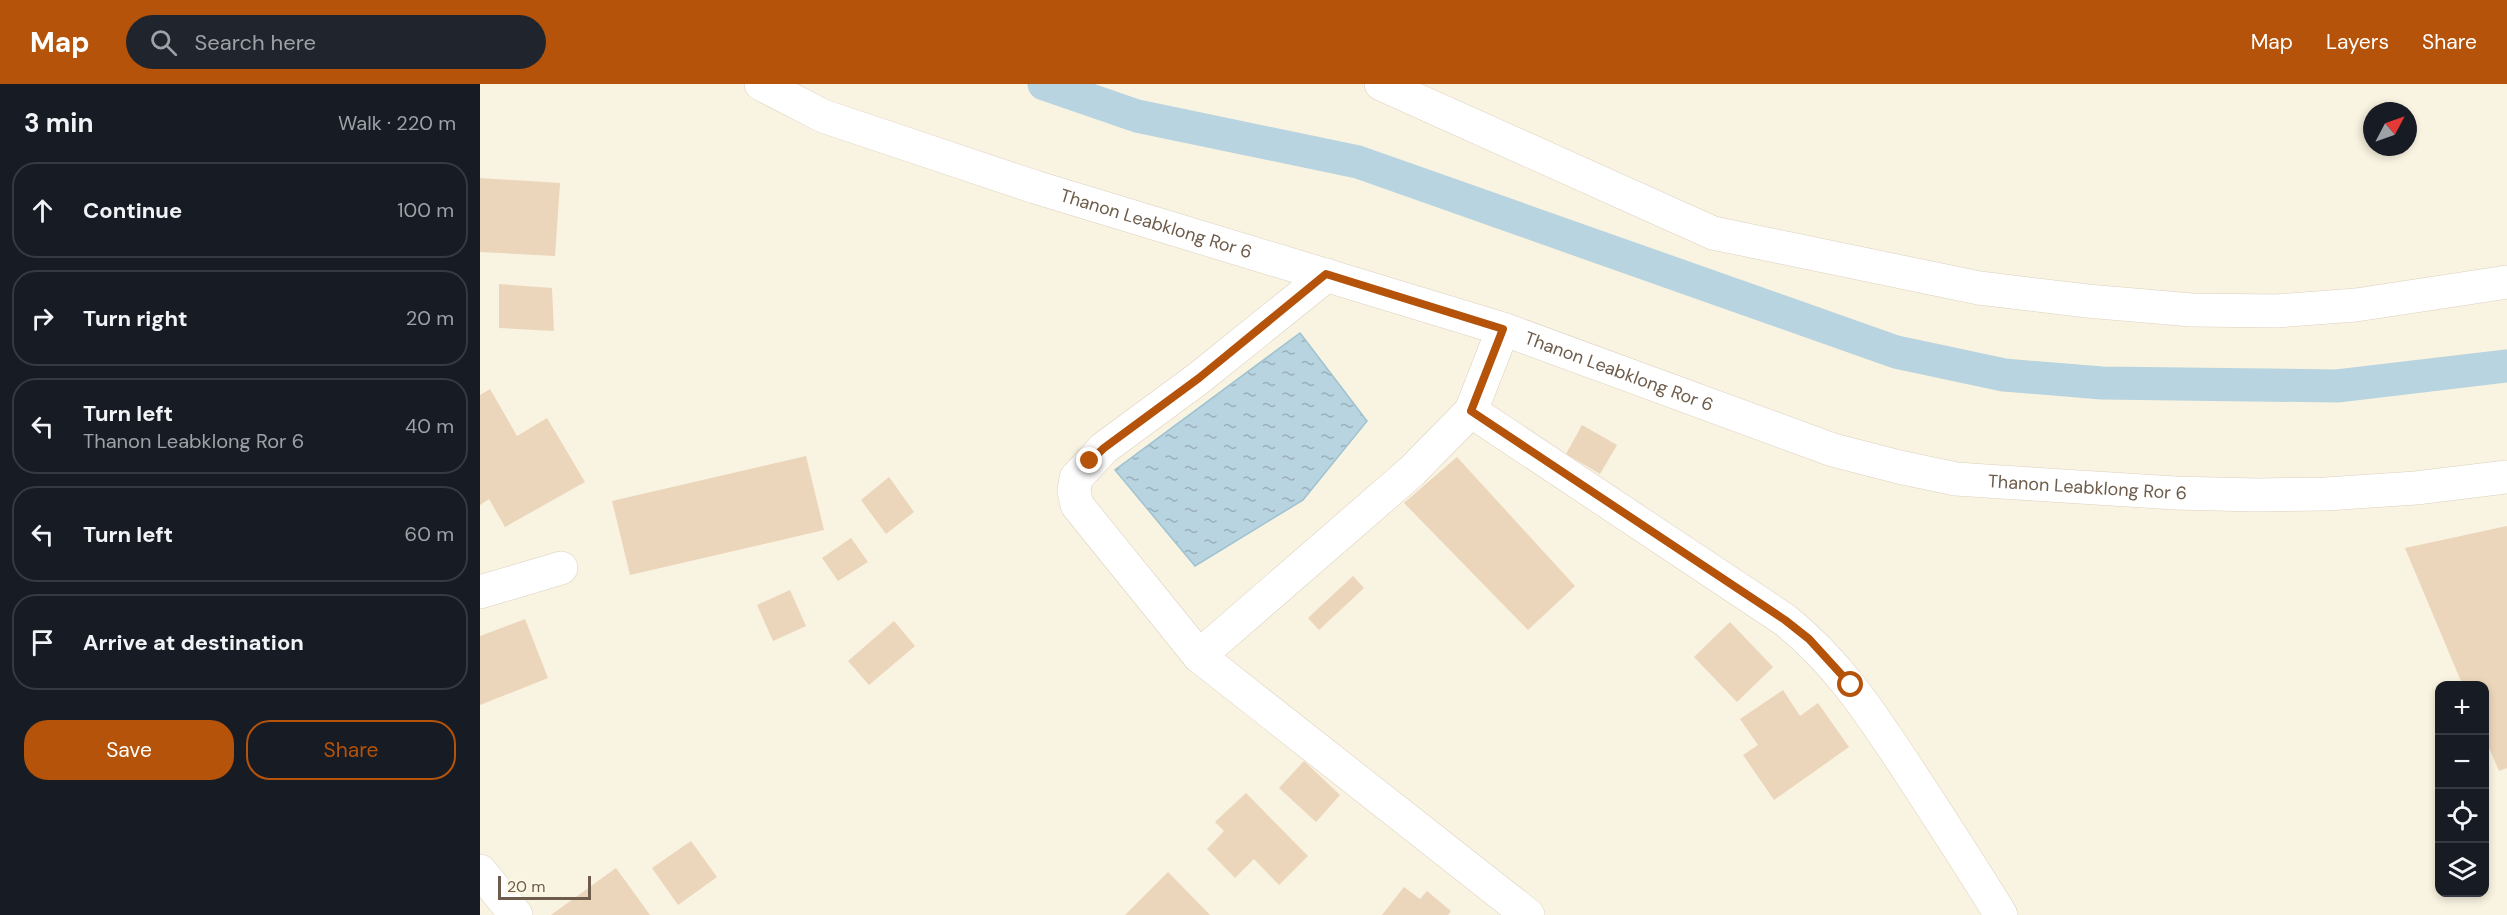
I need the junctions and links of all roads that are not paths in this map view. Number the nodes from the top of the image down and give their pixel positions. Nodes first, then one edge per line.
1 (761, 84) edge
2 (1381, 84) edge
3 (1326, 274) junction
4 (2507, 282) edge
5 (1503, 329) junction
6 (1471, 411) junction
7 (2507, 477) edge
8 (561, 568) dead end
9 (480, 592) edge
10 (1199, 656) junction
11 (480, 871) edge
12 (516, 915) edge
13 (1528, 915) edge
14 (2001, 915) edge

1 - 3 street, Thanon Leabklong Ror 6
2 - 4 street
3 - 5 street, Thanon Leabklong Ror 6
3 - 10 street
5 - 6 street
5 - 7 street, Thanon Leabklong Ror 6
6 - 10 street
6 - 14 street
8 - 9 street
10 - 13 street
11 - 12 street

